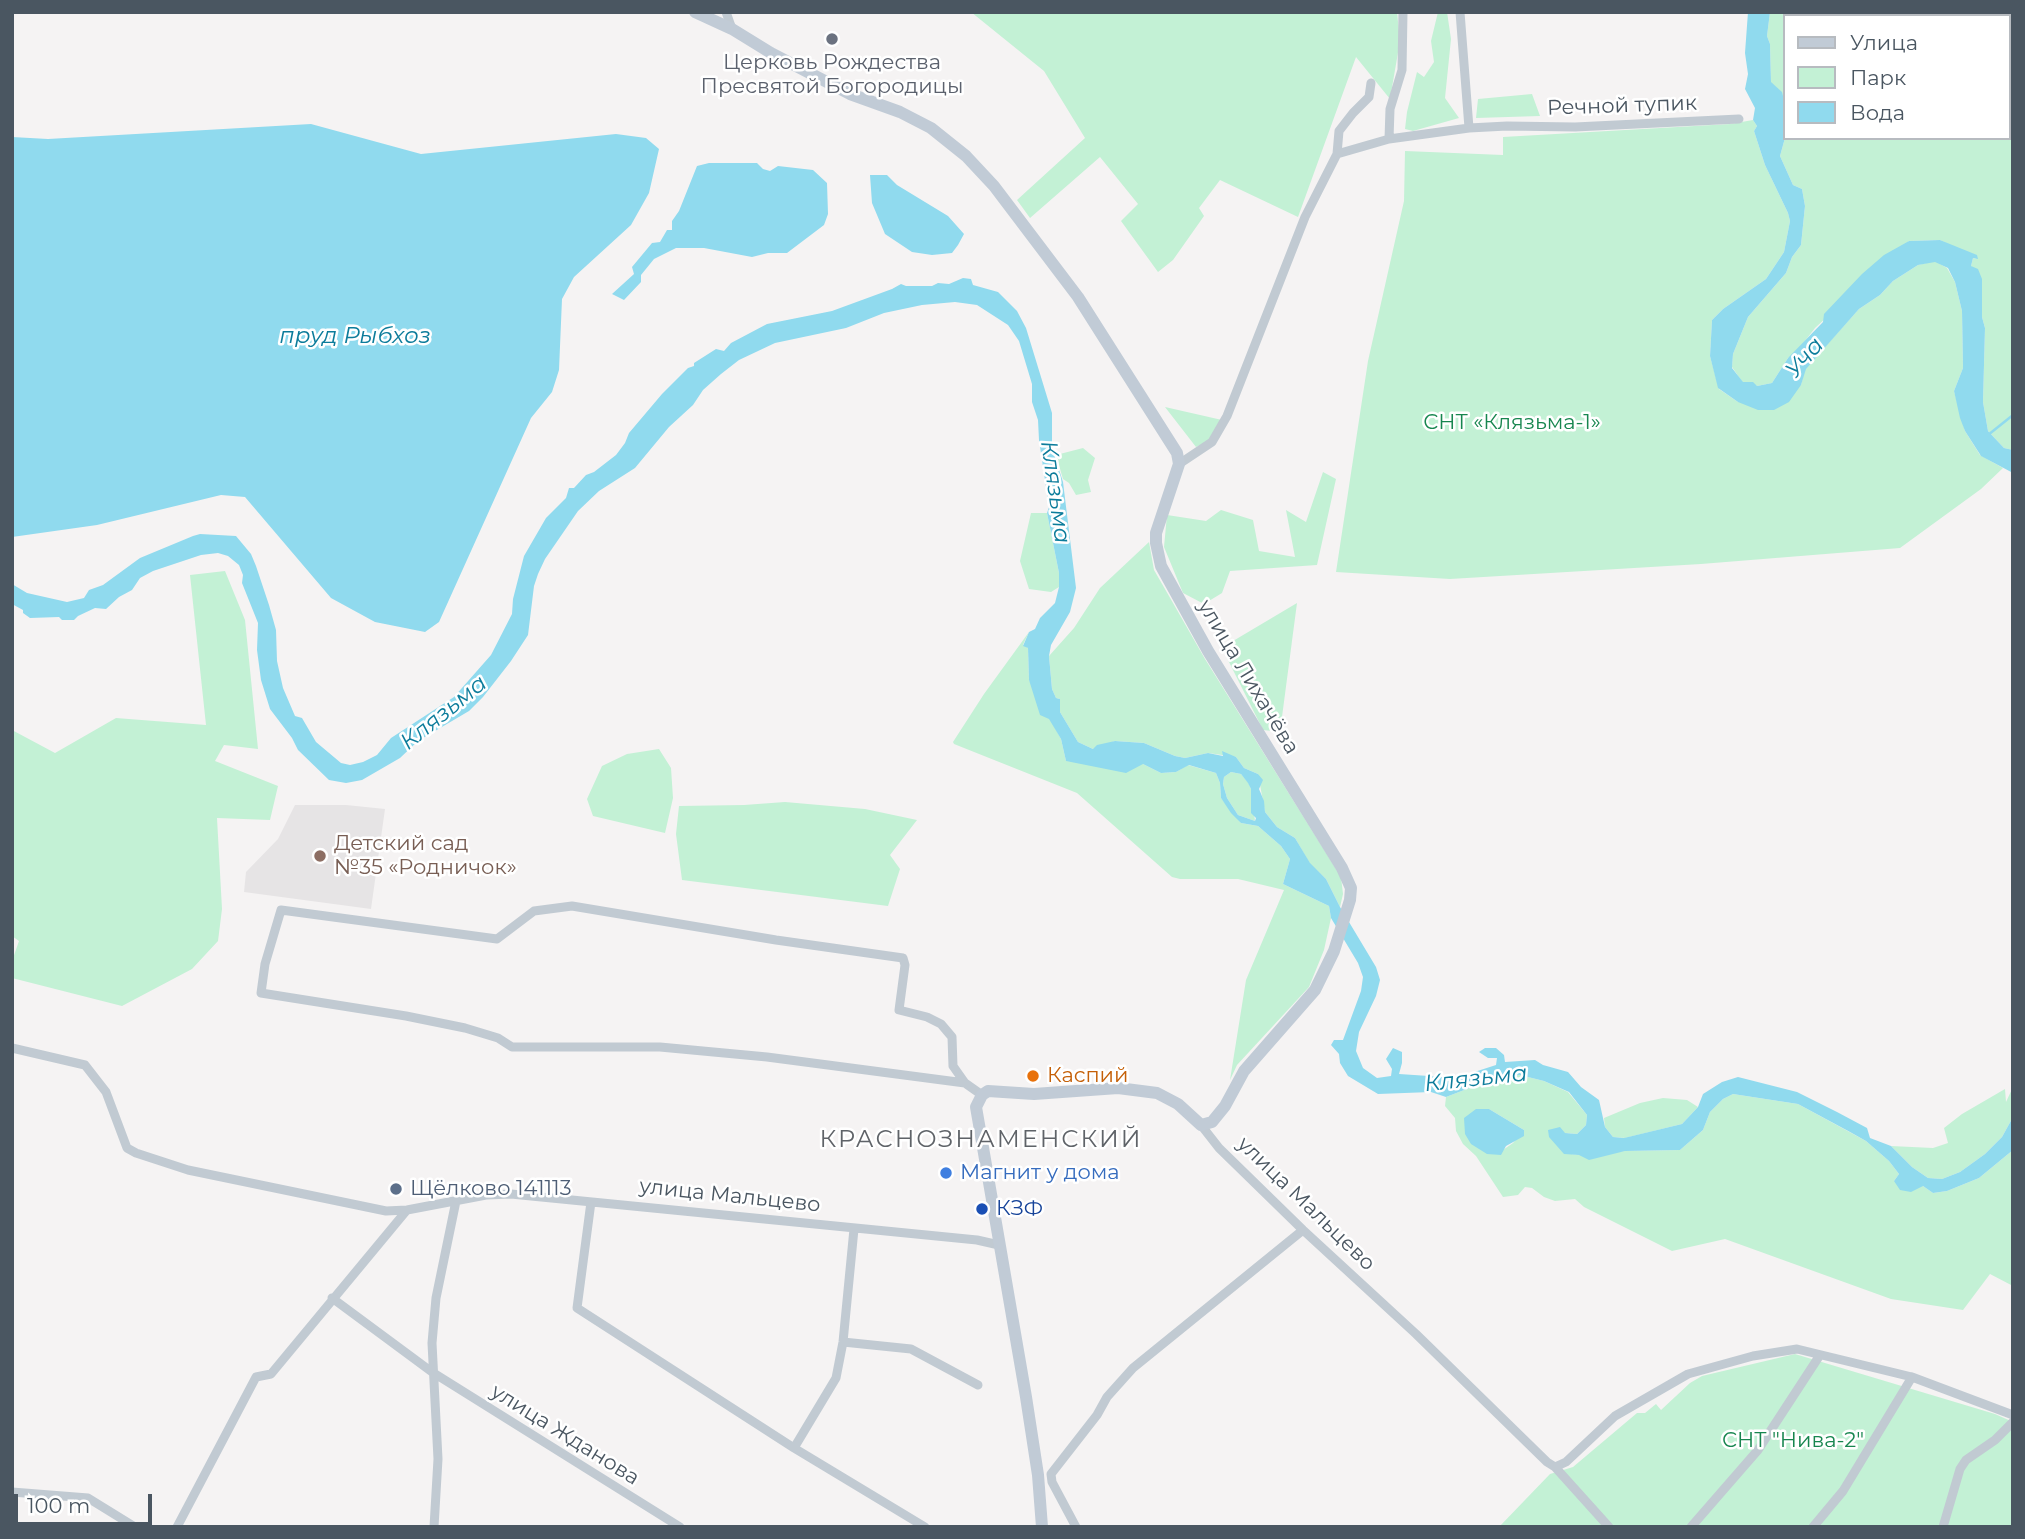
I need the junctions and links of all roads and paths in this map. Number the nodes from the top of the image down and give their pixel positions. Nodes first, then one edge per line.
1 (695, 12) edge
2 (726, 12) edge
3 (1404, 12) edge
4 (1460, 12) edge
5 (732, 29) junction
6 (1371, 83) dead end
7 (1739, 119) dead end
8 (1469, 128) junction
9 (1389, 139) junction
10 (1337, 155) junction
11 (1179, 464) junction
12 (12, 1048) edge
13 (965, 1083) junction
14 (982, 1095) junction
15 (1201, 1125) junction
16 (456, 1201) junction
17 (591, 1202) junction
18 (407, 1210) junction
19 (854, 1229) junction
20 (1303, 1230) junction
21 (999, 1245) junction
22 (332, 1298) junction
23 (843, 1342) junction
24 (1820, 1355) junction
25 (432, 1372) junction
26 (1912, 1377) junction
27 (978, 1385) dead end
28 (2013, 1416) edge
29 (2013, 1422) edge
30 (794, 1448) junction
31 (1555, 1467) junction
32 (1044, 1474) junction
33 (12, 1492) edge
34 (135, 1527) edge
35 (177, 1527) edge
36 (434, 1527) edge
37 (680, 1527) edge
38 (925, 1527) edge
39 (1042, 1527) edge
40 (1076, 1527) edge
41 (1609, 1527) edge
42 (1692, 1527) edge
43 (1813, 1527) edge
44 (1943, 1527) edge

1 - 5 street
2 - 5 street
3 - 9 street
4 - 8 street
5 - 11 street
6 - 10 street
7 - 8 street, Речной тупик
8 - 9 street, Речной тупик
9 - 10 street, Речной тупик
10 - 11 street
11 - 15 street, улица Лихачёва
12 - 18 street, улица Мальцево
13 - 13 street
13 - 14 street
14 - 15 street, улица Мальцево
14 - 21 street
15 - 20 street, улица Мальцево
16 - 17 street, улица Мальцево
16 - 18 street, улица Мальцево
16 - 25 street
17 - 19 street, улица Мальцево
17 - 30 street
18 - 22 street
19 - 21 street, улица Мальцево
19 - 23 street
20 - 31 street, улица Мальцево
20 - 32 street
21 - 32 street
22 - 25 street, улица Жданова
22 - 35 street
23 - 27 street
23 - 30 street
24 - 26 street
24 - 31 street
24 - 42 street
25 - 36 street
25 - 37 street, улица Жданова
26 - 28 street
26 - 43 street
29 - 44 street
30 - 38 street
31 - 41 street, улица Мальцево
32 - 39 street
32 - 40 street
33 - 34 street

